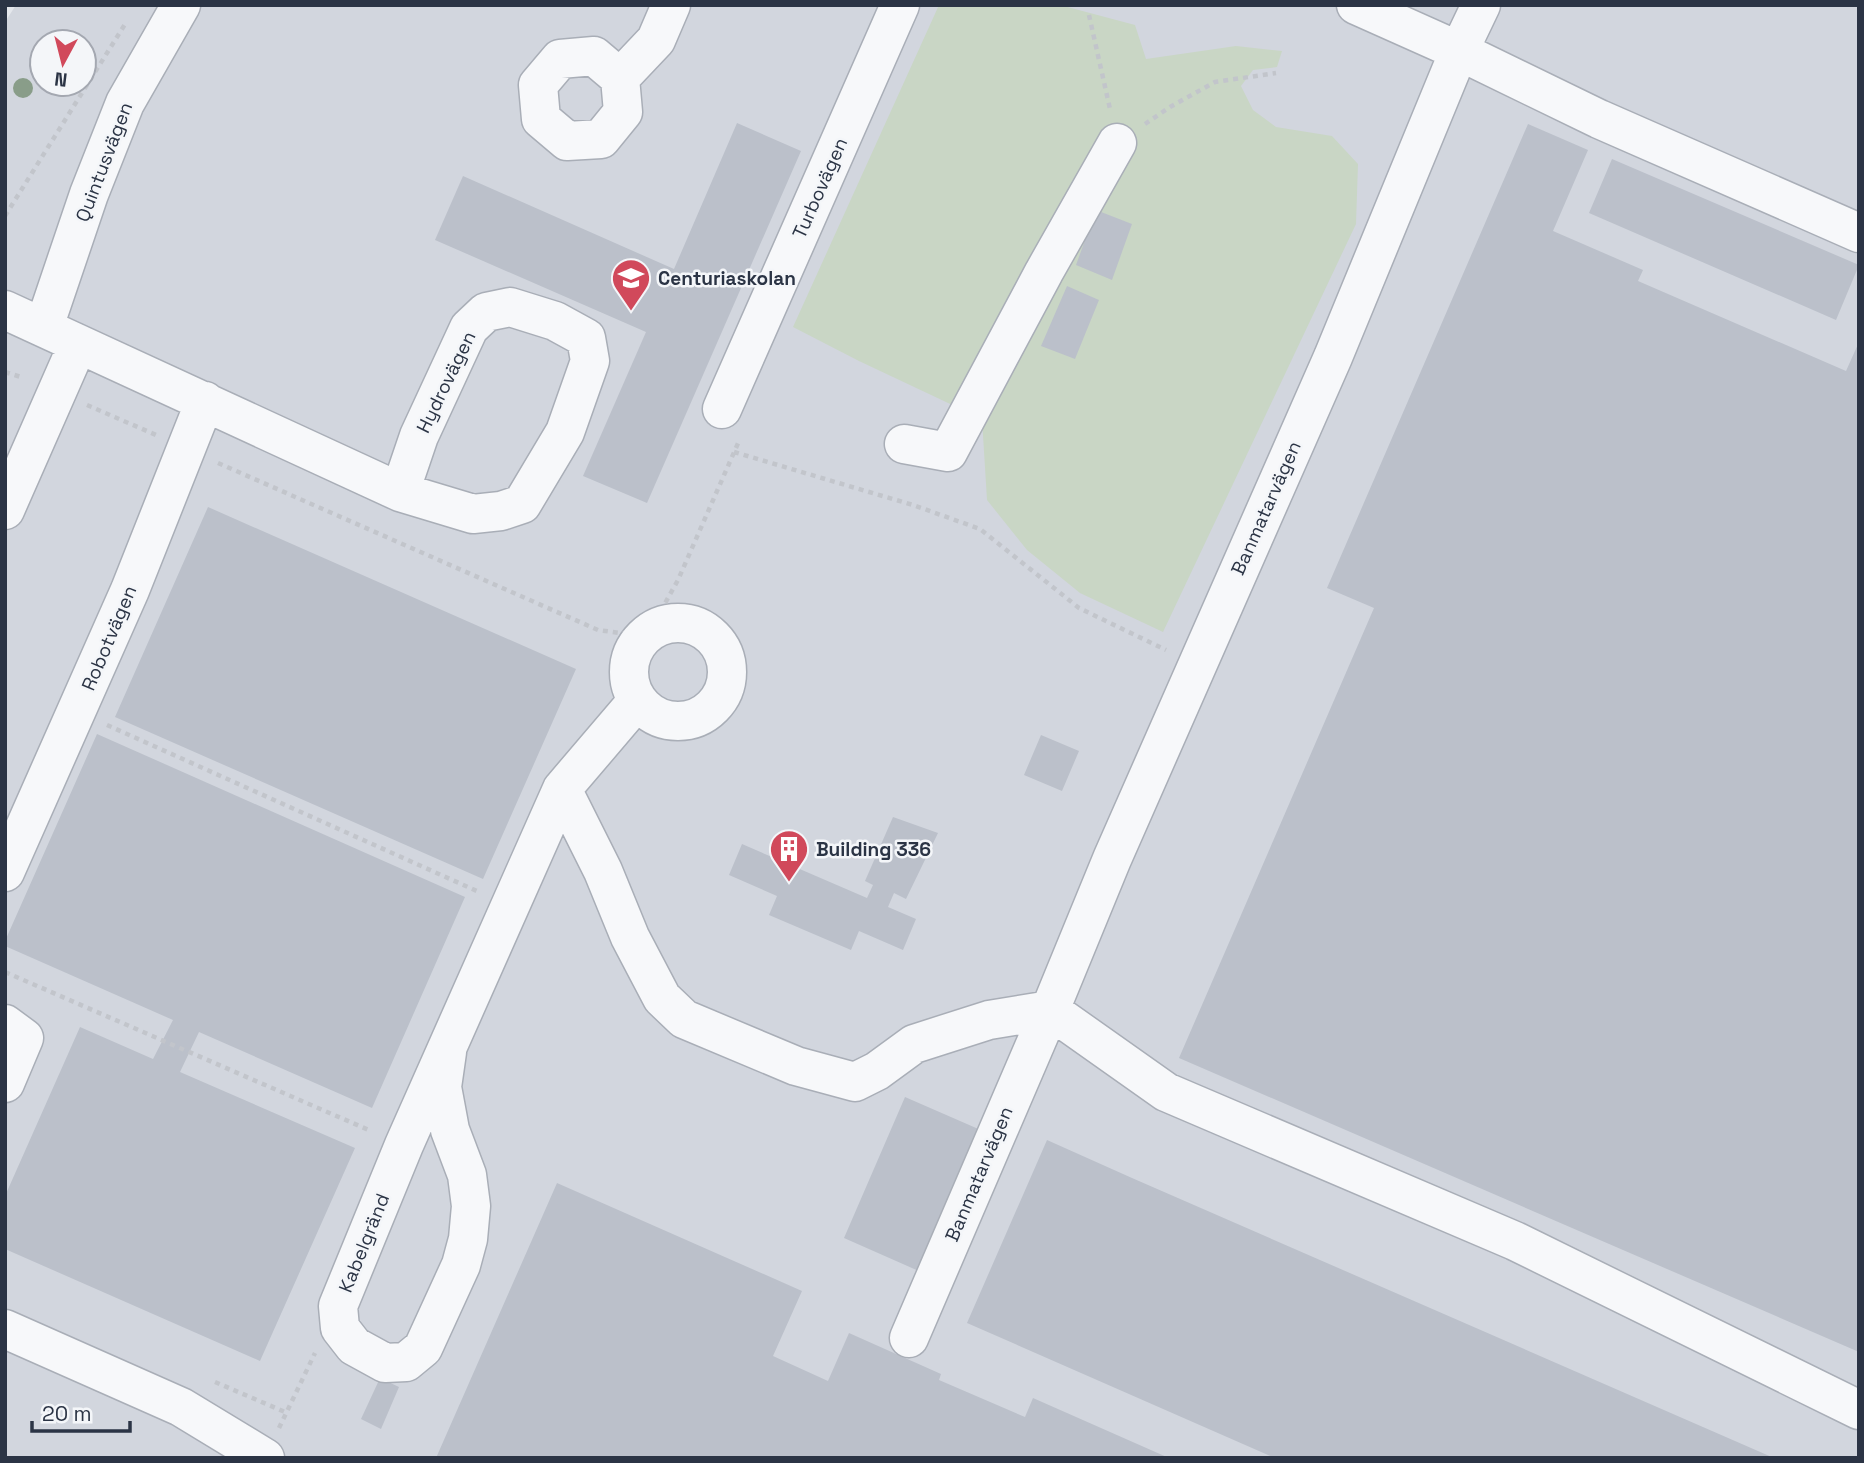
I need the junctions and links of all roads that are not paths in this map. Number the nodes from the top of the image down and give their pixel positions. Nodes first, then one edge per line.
1 (181, 5) edge
2 (671, 5) edge
3 (900, 5) edge
4 (1356, 5) edge
5 (1481, 5) edge
6 (1460, 51) junction
7 (620, 78) dead end
8 (1117, 143) road end
9 (1859, 233) edge
10 (5, 310) edge
11 (44, 327) junction
12 (78, 344) junction
13 (205, 401) junction
14 (723, 409) dead end
15 (904, 444) dead end
16 (400, 492) junction
17 (5, 510) edge
18 (637, 701) dead end
19 (562, 789) junction
20 (5, 872) edge
21 (1046, 1011) junction
22 (5, 1024) edge
23 (447, 1052) junction
24 (5, 1083) edge
25 (5, 1329) edge
26 (909, 1338) dead end
27 (1859, 1410) edge
28 (271, 1446) edge

1 - 11 street, Quintusvägen
2 - 7 street
3 - 14 street, Turbovägen
4 - 6 street
5 - 6 street, Banmatarvägen
6 - 9 street
6 - 21 street, Banmatarvägen
8 - 15 street
10 - 11 street, Hydrovägen
11 - 12 street, Hydrovägen
12 - 13 street, Hydrovägen
12 - 17 street
13 - 16 street, Hydrovägen
13 - 20 street, Robotvägen
16 - 16 street, Hydrovägen
18 - 19 street, Kabelgränd
19 - 21 street
19 - 23 street, Kabelgränd
21 - 26 street, Banmatarvägen
21 - 27 street
22 - 24 street
23 - 23 street, Kabelgränd
25 - 28 street

